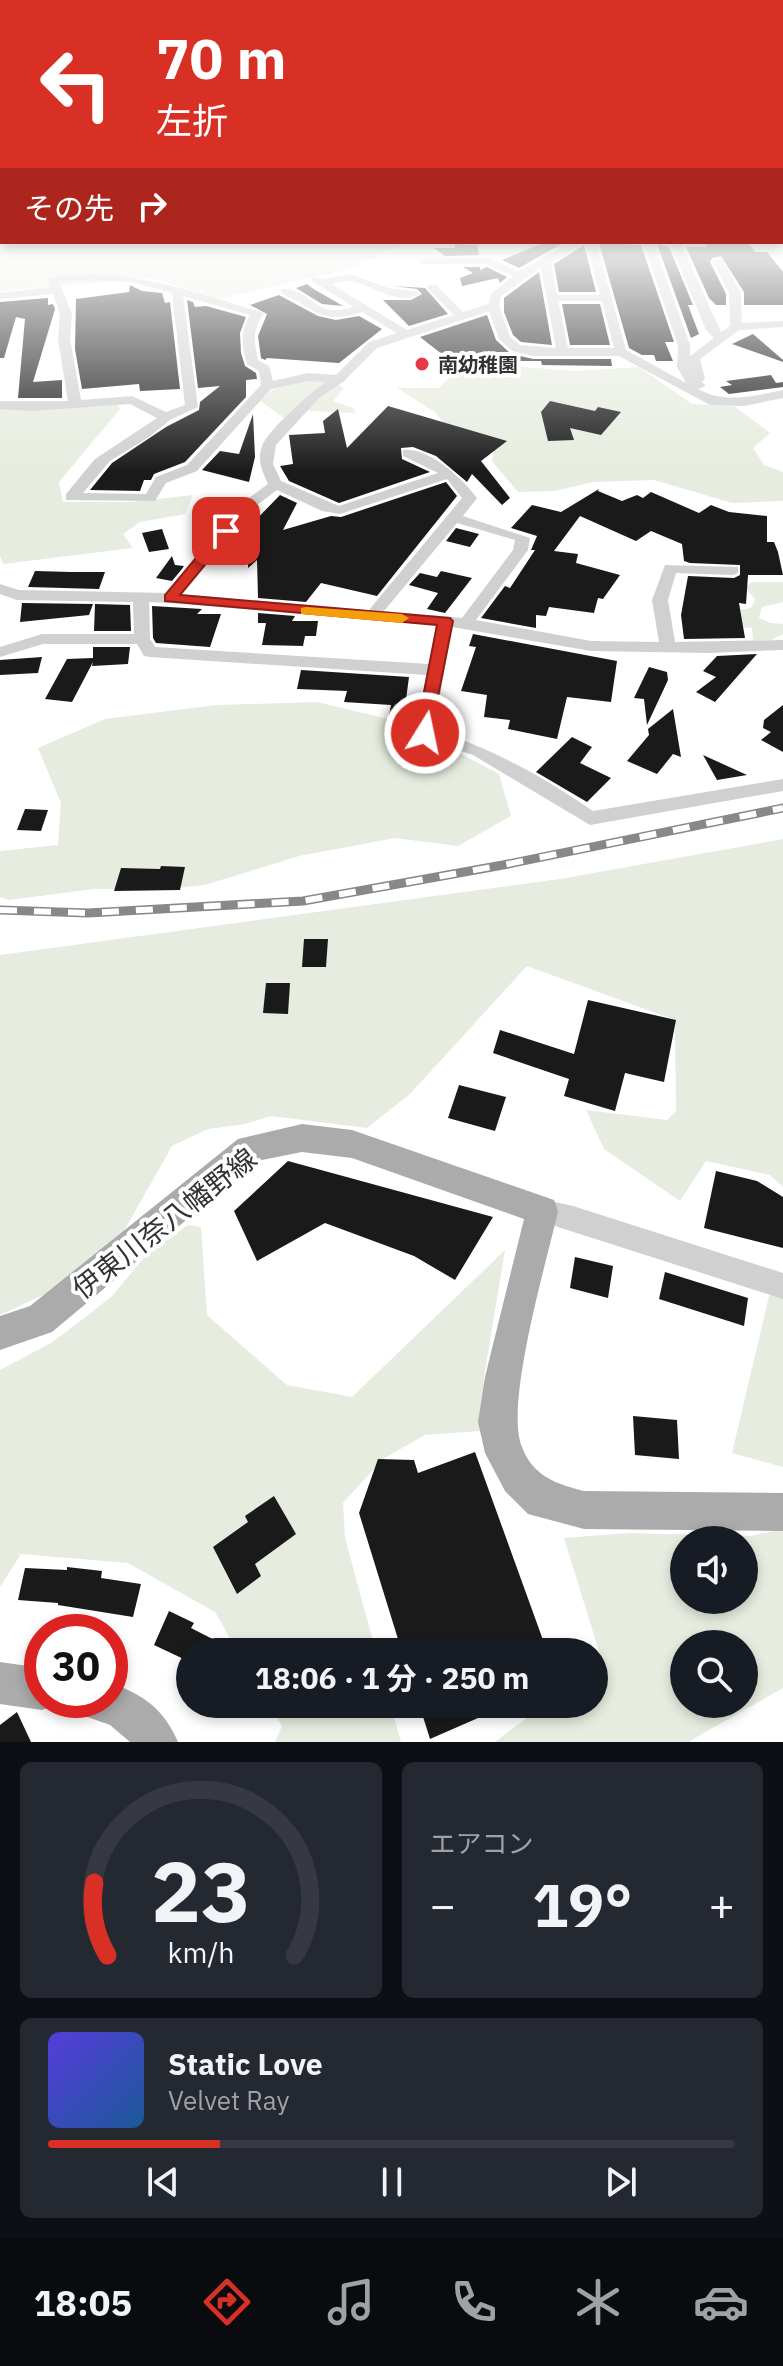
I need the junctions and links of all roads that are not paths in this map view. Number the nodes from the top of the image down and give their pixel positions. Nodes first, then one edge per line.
1 (64, 309) edge
2 (179, 309) edge
3 (241, 309) edge
4 (318, 309) edge
5 (359, 309) edge
6 (366, 309) edge
7 (421, 309) edge
8 (454, 309) edge
9 (485, 309) edge
10 (494, 309) edge
11 (557, 309) edge
12 (611, 309) edge
13 (672, 309) edge
14 (703, 309) edge
15 (735, 309) edge
16 (427, 317) junction
17 (463, 318) junction
18 (783, 324) edge
19 (736, 327) junction
20 (404, 333) junction
21 (721, 338) junction
22 (621, 352) junction
23 (563, 353) junction
24 (339, 379) junction
25 (267, 386) junction
26 (703, 392) junction
27 (783, 394) edge
28 (0, 405) edge
29 (75, 405) junction
30 (165, 417) junction
31 (408, 453) dead end
32 (450, 474) junction
33 (275, 484) junction
34 (455, 518) junction
35 (733, 570) dead end
36 (0, 589) edge
37 (141, 597) junction
38 (170, 598) junction
39 (372, 616) junction
40 (445, 621) junction
41 (466, 623) junction
42 (142, 639) junction
43 (783, 645) edge
44 (668, 647) junction
45 (0, 652) edge
46 (436, 670) junction
47 (783, 785) edge
48 (542, 1211) junction
49 (783, 1286) edge
50 (0, 1333) edge
51 (783, 1512) edge
52 (0, 1683) edge
53 (24, 1686) edge
54 (128, 1711) edge
55 (156, 1742) edge

1 - 29 street
2 - 30 street
3 - 25 street
4 - 5 street
6 - 20 street
7 - 16 street
8 - 17 street
9 - 17 street
10 - 23 street
11 - 23 street
12 - 22 street
13 - 26 street
14 - 21 street
15 - 19 street
16 - 17 street
16 - 20 street
18 - 19 street
19 - 21 street
20 - 24 street
21 - 26 street
22 - 23 street
22 - 26 street
24 - 25 street
24 - 33 street
25 - 30 street
26 - 27 street
28 - 29 street
29 - 30 street
31 - 32 street
32 - 33 street
32 - 34 street
33 - 38 street
34 - 39 street
34 - 41 street
35 - 44 street
36 - 37 street
37 - 38 street
37 - 42 street
38 - 39 street
39 - 40 street
40 - 41 street
40 - 46 street
41 - 44 street
42 - 45 street
42 - 46 street
43 - 44 street
46 - 47 street
48 - 49 street
48 - 50 main road, 伊東川奈八幡野線
48 - 51 main road
52 - 53 main road
54 - 55 main road

